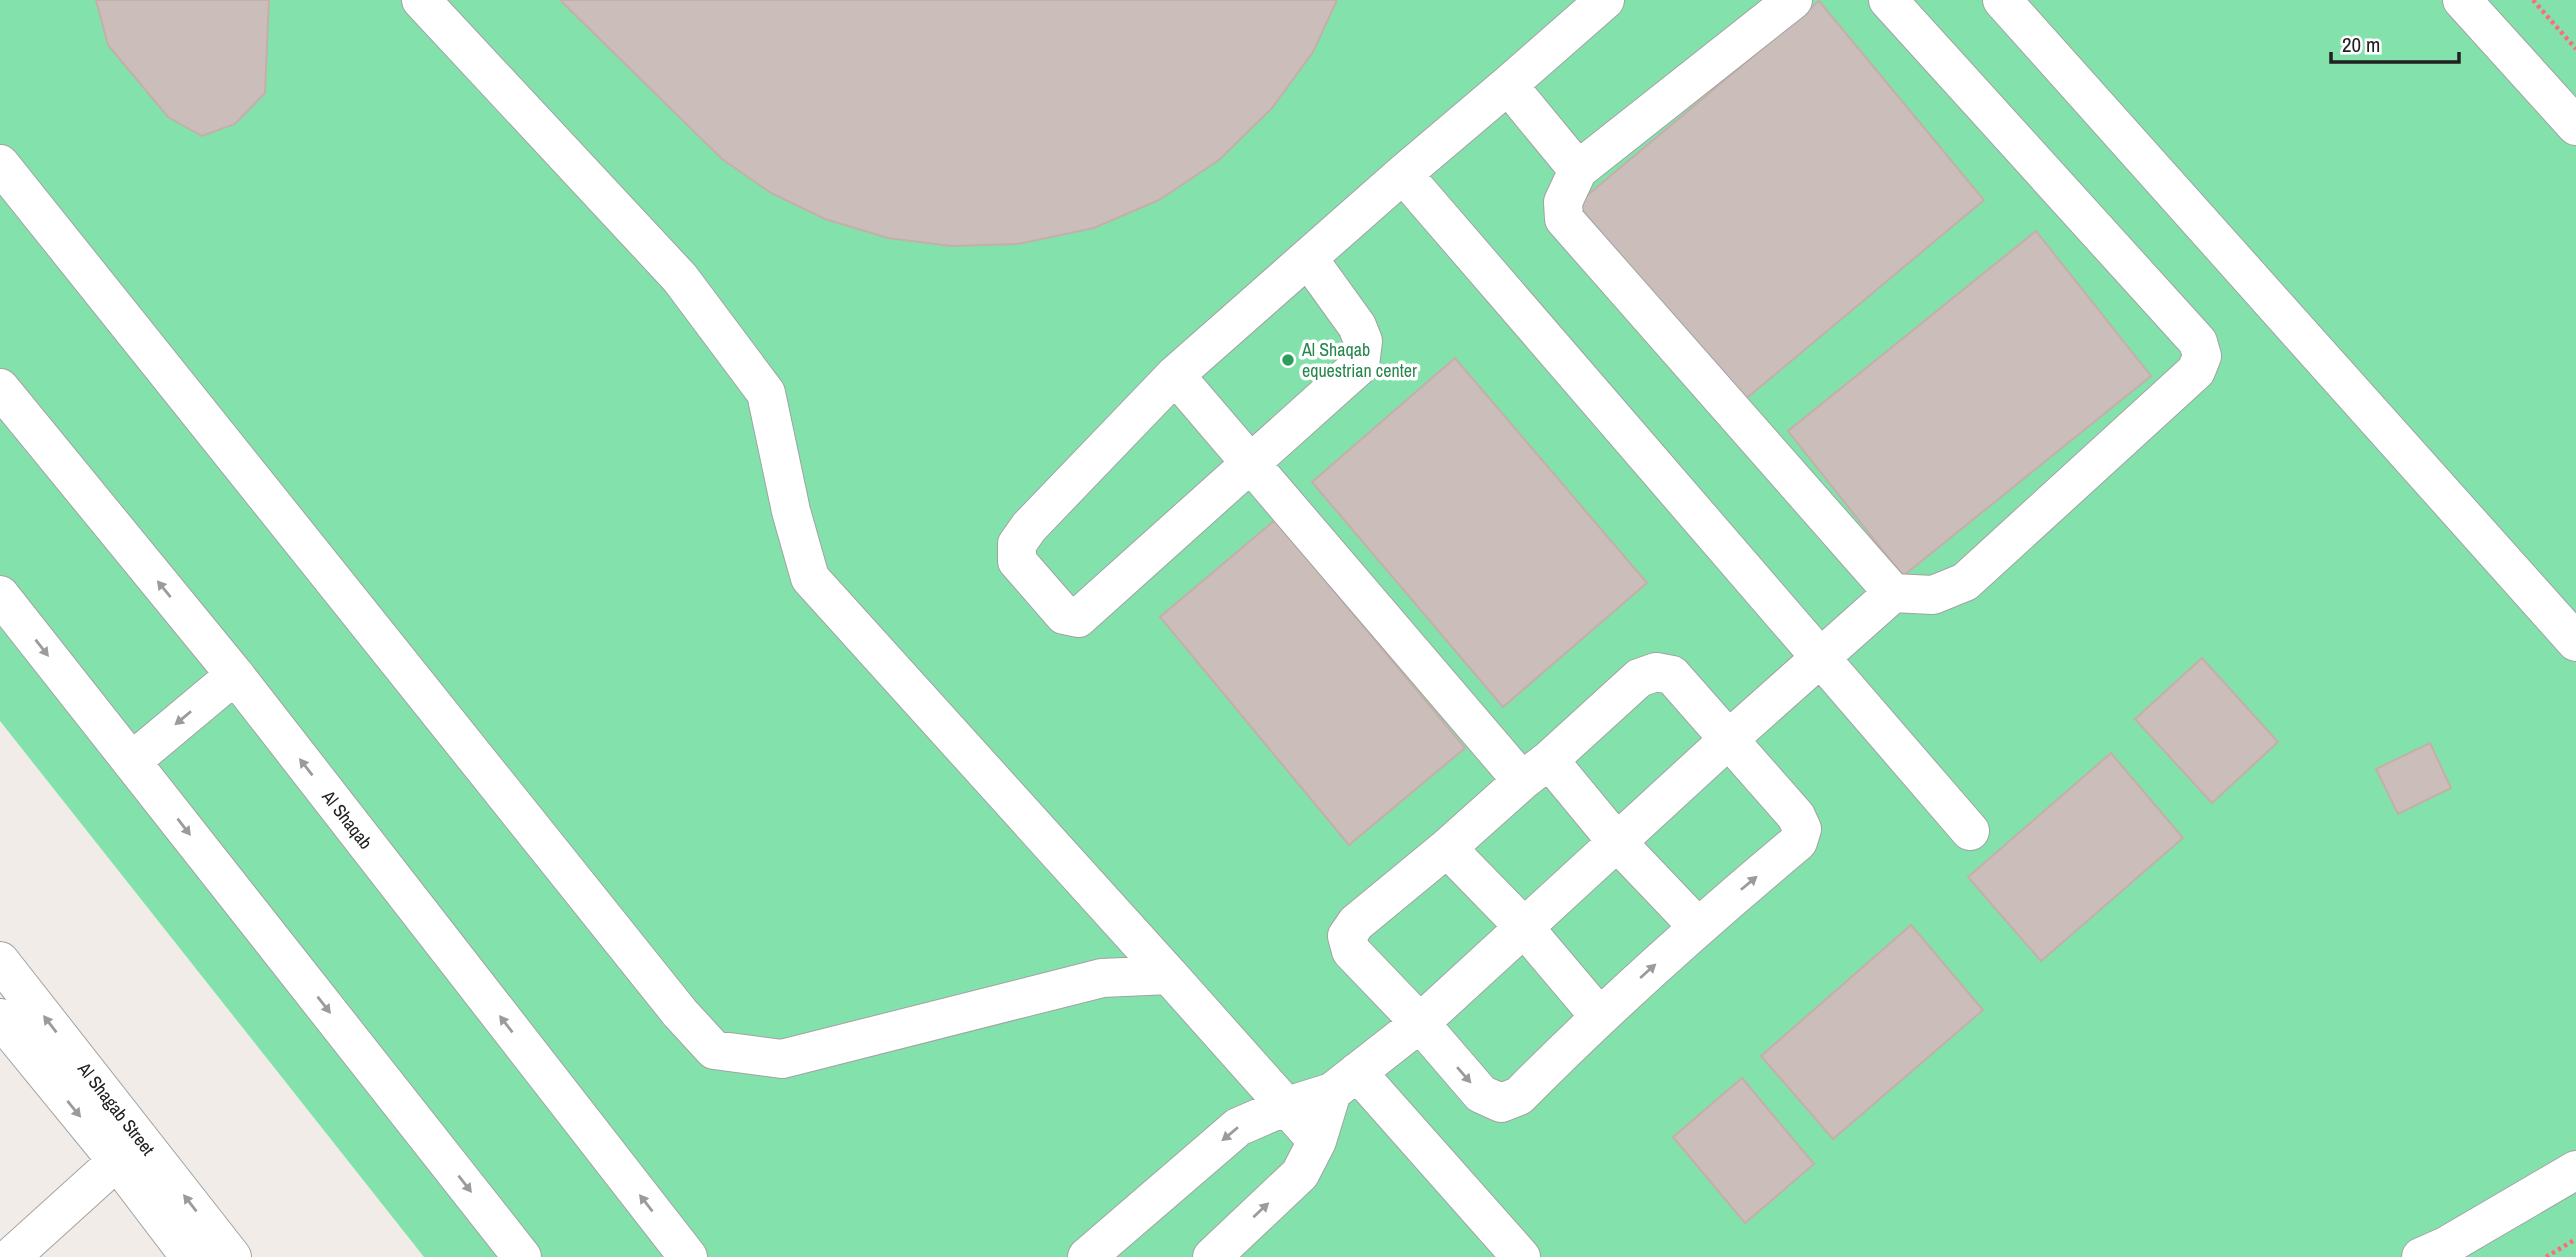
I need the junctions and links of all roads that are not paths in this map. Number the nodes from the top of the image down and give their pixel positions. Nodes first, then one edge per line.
1 (421, 0) edge
2 (1605, 0) edge
3 (1793, 0) edge
4 (1888, 0) edge
5 (2002, 0) edge
6 (2474, 4) edge
7 (1508, 85) junction
8 (2576, 126) edge
9 (0, 164) edge
10 (1578, 170) junction
11 (1403, 174) junction
12 (1308, 258) junction
13 (1175, 375) junction
14 (0, 388) edge
15 (1251, 465) junction
16 (1893, 593) junction
17 (0, 595) edge
18 (2576, 642) edge
19 (1822, 657) junction
20 (235, 675) junction
21 (1729, 739) junction
22 (132, 761) junction
23 (1535, 771) junction
24 (1970, 831) dead end
25 (1616, 841) junction
26 (1447, 848) junction
27 (1523, 926) junction
28 (1697, 926) junction
29 (0, 961) edge
30 (1169, 975) junction
31 (1599, 1016) junction
32 (0, 1018) edge
33 (1420, 1023) junction
34 (1344, 1082) junction
35 (1284, 1107) junction
36 (1317, 1141) junction
37 (117, 1161) junction
38 (2576, 1170) edge
39 (11, 1257) edge
40 (190, 1257) edge
41 (232, 1257) edge
42 (522, 1257) edge
43 (688, 1257) edge
44 (1087, 1257) edge
45 (1212, 1257) edge
46 (1521, 1257) edge
47 (2421, 1257) edge

1 - 30 street
2 - 7 street
3 - 10 street
4 - 16 street
5 - 18 street
6 - 8 street
7 - 10 street
7 - 11 street
9 - 30 street
10 - 16 street
11 - 12 street
11 - 19 street
12 - 13 street
12 - 15 street
13 - 15 street
13 - 15 street
20 -> 14 street, Al Shaqab
15 - 23 street
16 - 19 street
17 -> 22 street
19 - 21 street
19 - 24 street
20 -> 22 street
43 -> 20 street, Al Shaqab
21 - 23 street
21 - 25 street
28 -> 21 street
22 -> 42 street
23 - 25 street
23 - 26 street
25 - 27 street
25 - 28 street
26 - 27 street
26 - 33 street
27 - 31 street
27 - 33 street
31 -> 28 street
41 -> 29 street, Al Shagab Street
30 - 35 street
33 -> 31 street
32 -> 37 street, Al Shagab Street
33 - 34 street
34 - 35 street
34 - 36 street
34 - 46 street
35 - 36 street
35 -> 44 street
45 -> 36 street
37 - 39 street
37 - 40 street, Al Shagab Street
38 - 47 street

